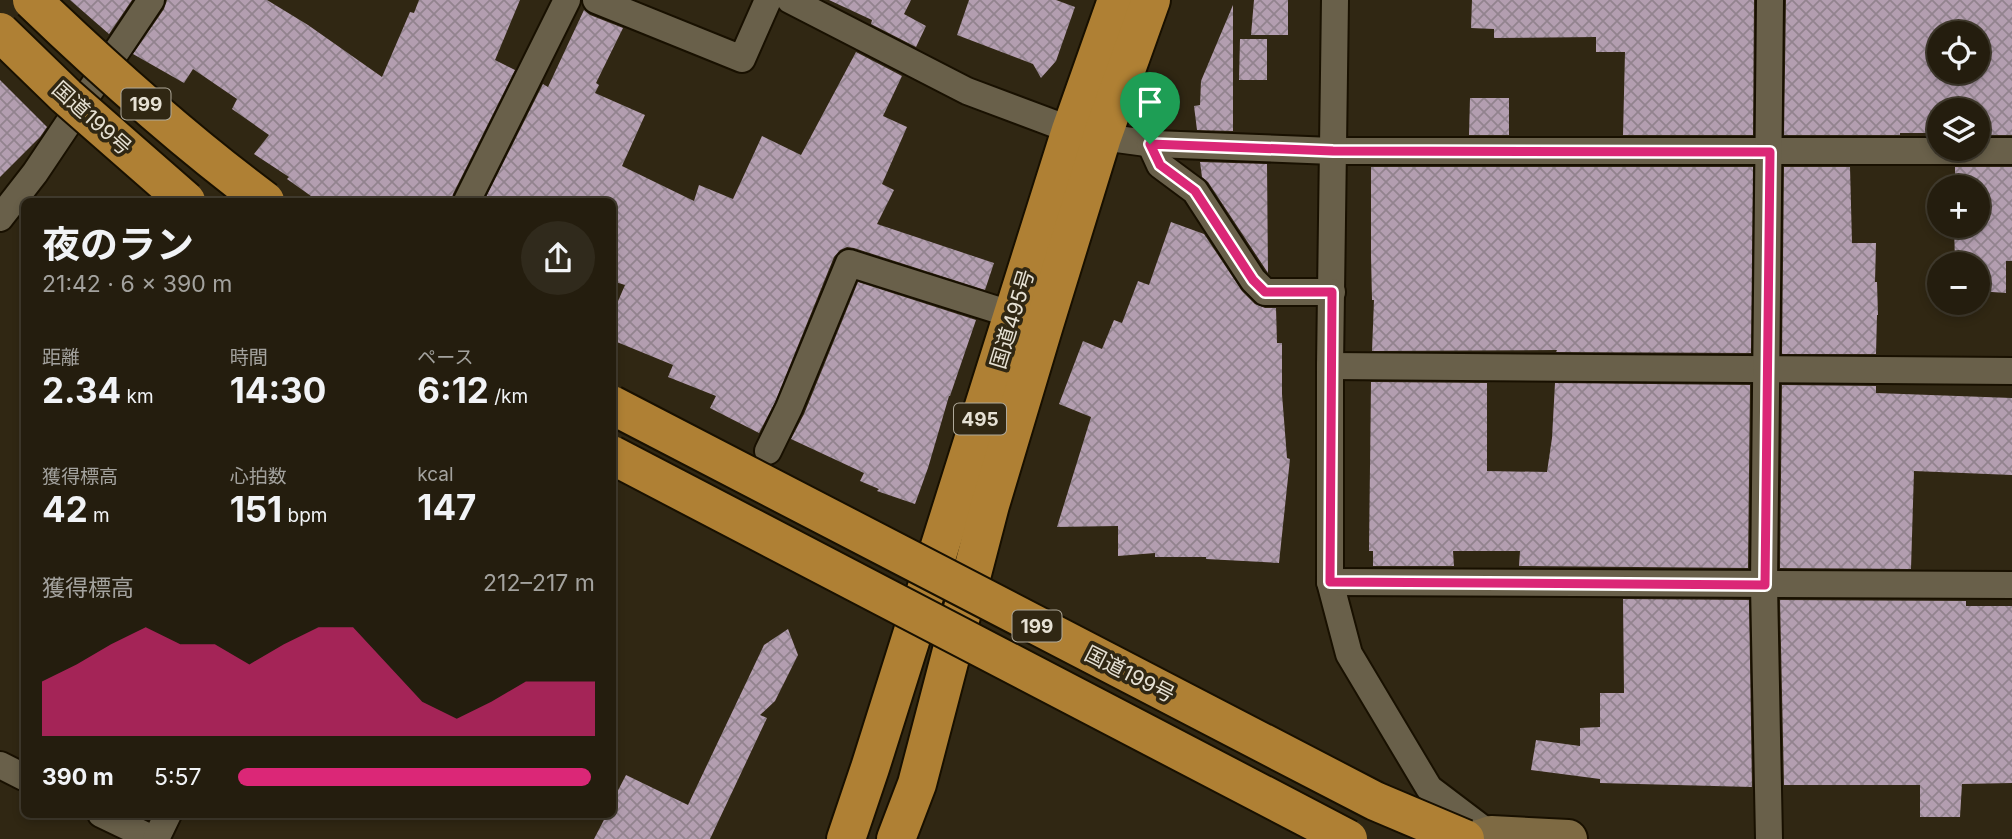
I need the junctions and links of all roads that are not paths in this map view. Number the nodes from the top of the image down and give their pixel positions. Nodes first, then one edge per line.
1 (32, 0) edge
2 (151, 0) edge
3 (568, 0) edge
4 (596, 0) edge
5 (768, 0) edge
6 (790, 0) edge
7 (1117, 0) edge
8 (1151, 0) edge
9 (1335, 0) edge
10 (1770, 0) edge
11 (0, 32) edge
12 (1086, 133) junction
13 (1150, 144) junction
14 (1333, 151) junction
15 (1770, 152) junction
16 (2012, 152) edge
17 (183, 198) edge
18 (261, 198) edge
19 (469, 198) edge
20 (0, 218) edge
21 (1332, 292) junction
22 (1029, 320) junction
23 (1330, 366) junction
24 (1768, 370) junction
25 (2012, 371) edge
26 (616, 407) edge
27 (768, 451) dead end
28 (616, 458) edge
29 (1330, 582) junction
30 (1765, 585) junction
31 (2012, 585) edge
32 (0, 765) edge
33 (21, 776) edge
34 (917, 784) junction
35 (109, 818) edge
36 (166, 818) edge
37 (1478, 838) edge
38 (154, 839) edge
39 (846, 839) edge
40 (896, 839) edge
41 (912, 839) edge
42 (1348, 839) edge
43 (1567, 839) edge
44 (1769, 839) edge

1 - 18 highway, 199, bridge
2 - 20 street
3 - 19 street
4 - 5 street
6 - 12 street
7 - 12 highway, 国道495号 / 495
8 - 12 highway, 国道495号 / 495
9 - 14 street
10 - 15 street
11 - 17 highway, 国道199号 / 199, bridge
12 - 13 street
12 - 22 highway, 国道495号 / 495
13 - 14 street
13 - 21 street
14 - 15 street
14 - 21 street
15 - 16 street
15 - 24 street
21 - 23 street
22 - 27 street
22 - 34 highway, 国道495号 / 495
22 - 39 highway, 国道495号 / 495
23 - 24 street
23 - 29 street
24 - 25 street
24 - 30 street
26 - 37 highway, 国道199号 / 199, bridge
28 - 42 highway, 199, bridge
29 - 30 street
29 - 37 street
30 - 31 street
30 - 44 street
32 - 33 street
34 - 40 highway, 国道495号 / 495
34 - 41 street
35 - 38 street
36 - 38 street
37 - 43 street

